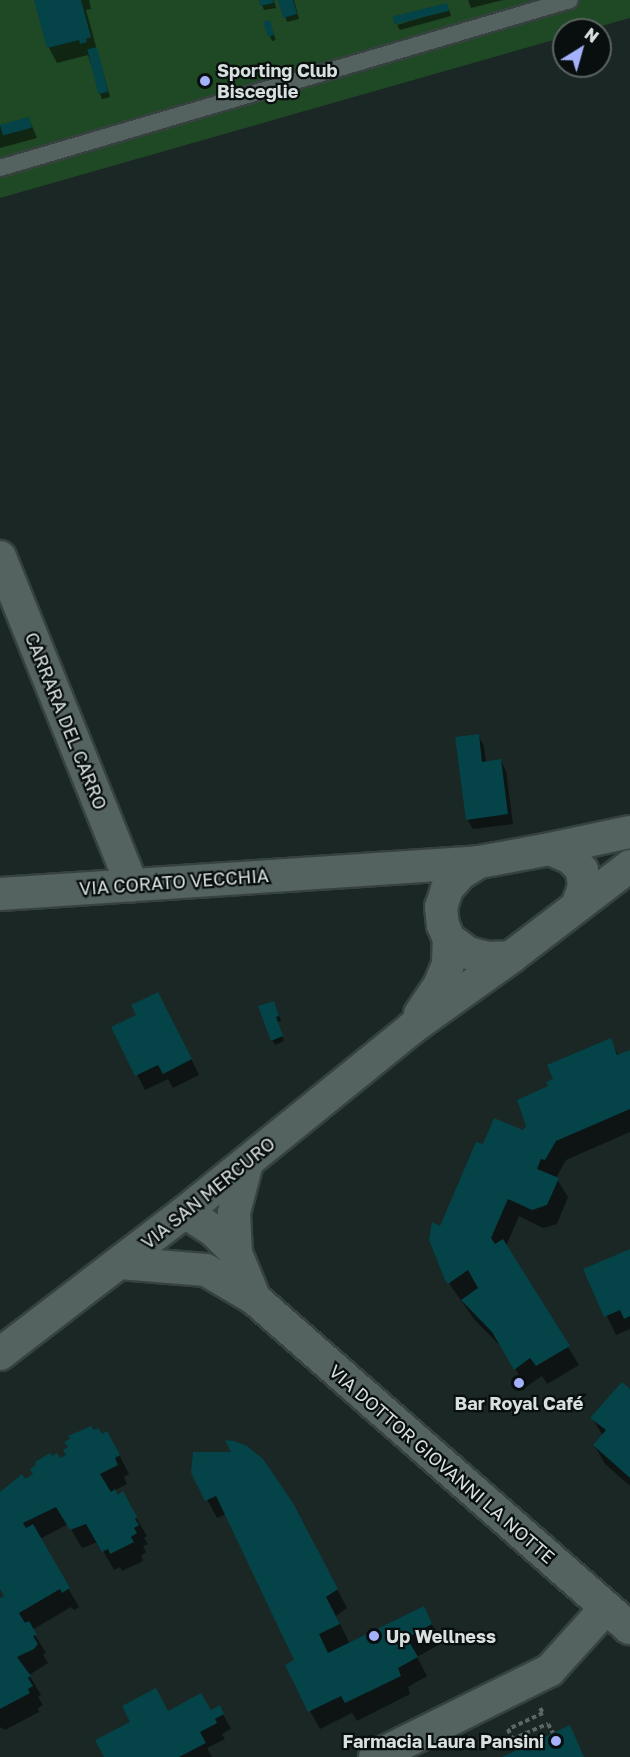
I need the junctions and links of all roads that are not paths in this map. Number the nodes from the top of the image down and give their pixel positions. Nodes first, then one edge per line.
1 (570, 0) edge
2 (0, 168) edge
3 (0, 557) edge
4 (630, 832) edge
5 (550, 849) junction
6 (479, 862) junction
7 (630, 866) edge
8 (347, 870) junction
9 (132, 886) junction
10 (0, 894) edge
11 (577, 906) junction
12 (441, 907) junction
13 (449, 939) junction
14 (511, 957) junction
15 (412, 1028) junction
16 (247, 1163) junction
17 (186, 1212) junction
18 (236, 1253) junction
19 (120, 1263) junction
20 (206, 1270) junction
21 (255, 1299) junction
22 (0, 1354) edge
23 (606, 1608) junction
24 (630, 1628) edge
25 (375, 1757) edge

1 - 2 lane
3 - 9 street, CARRARA DEL CARRO
4 - 5 street, VIA CORATO VECCHIA
5 - 6 street, VIA CORATO VECCHIA
5 - 11 street
6 - 8 street, VIA CORATO VECCHIA
6 - 12 street, VIA CORATO VECCHIA
7 - 11 street
8 - 9 street, VIA CORATO VECCHIA
8 - 12 street, VIA CORATO VECCHIA
9 - 10 street, VIA CORATO VECCHIA
11 - 14 street
12 - 13 street
13 - 14 street
13 - 15 street
14 - 15 street
15 - 16 street, VIA SAN MERCURO
16 - 17 street, VIA SAN MERCURO
16 - 18 street, VIA DOTTOR GIOVANNI LA NOTTE
17 - 18 street, VIA DOTTOR GIOVANNI LA NOTTE
17 - 19 street, VIA SAN MERCURO
17 - 20 street, VIA DOTTOR GIOVANNI LA NOTTE
18 - 21 street, VIA DOTTOR GIOVANNI LA NOTTE
19 - 20 street, VIA DOTTOR GIOVANNI LA NOTTE
19 - 22 street, VIA SAN MERCURO
20 - 21 street, VIA DOTTOR GIOVANNI LA NOTTE
21 - 23 street, VIA DOTTOR GIOVANNI LA NOTTE
23 - 24 street, VIA DOTTOR GIOVANNI LA NOTTE
23 - 25 street

